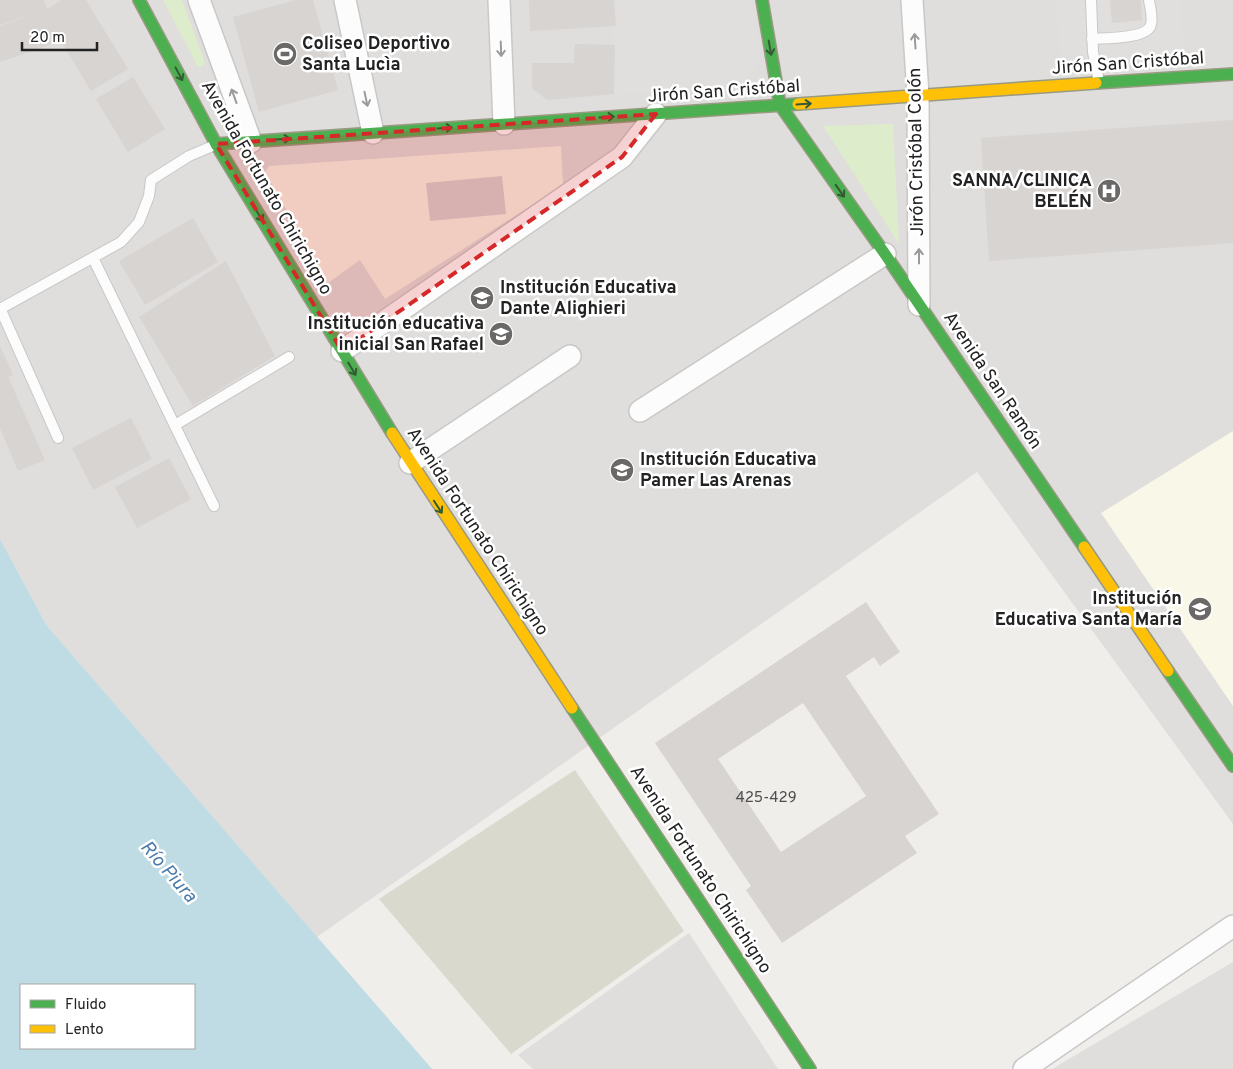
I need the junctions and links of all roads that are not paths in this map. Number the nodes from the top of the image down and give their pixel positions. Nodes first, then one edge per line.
1 (139, 0) edge
2 (199, 0) edge
3 (345, 0) edge
4 (499, 0) edge
5 (762, 0) edge
6 (912, 0) edge
7 (1091, 0) edge
8 (1149, 0) edge
9 (1092, 39) junction
10 (1233, 74) edge
11 (1099, 83) junction
12 (918, 96) junction
13 (780, 106) junction
14 (656, 114) junction
15 (504, 124) junction
16 (373, 133) junction
17 (251, 142) junction
18 (216, 144) junction
19 (885, 254) junction
20 (93, 258) junction
21 (919, 305) junction
22 (0, 308) edge
23 (342, 351) junction
24 (570, 356) dead end
25 (289, 357) dead end
26 (640, 411) dead end
27 (175, 425) junction
28 (58, 438) dead end
29 (410, 463) junction
30 (214, 506) dead end
31 (1233, 766) edge
32 (1233, 926) edge
33 (810, 1069) edge
34 (1024, 1069) edge

1 -> 18 street, Avenida Fortunato Chirichigno
17 -> 2 street
3 -> 16 street
4 -> 15 street
5 -> 13 street, Avenida San Ramón
12 -> 6 street, Jirón Cristóbal Colón
7 - 9 lane
8 - 9 lane
9 - 11 lane
10 - 11 street, Jirón San Cristóbal
11 - 12 street, Jirón San Cristóbal
13 -> 12 street, Jirón San Cristóbal
21 -> 12 street, Jirón Cristóbal Colón
13 - 14 street, Jirón San Cristóbal
13 -> 19 street, Avenida San Ramón
15 -> 14 street, Jirón San Cristóbal
14 - 23 street
16 -> 15 street, Jirón San Cristóbal
17 -> 16 street, Jirón San Cristóbal
17 - 18 street, Jirón San Cristóbal
18 - 20 lane
18 -> 23 street, Avenida Fortunato Chirichigno
19 - 21 street, Avenida San Ramón
19 - 26 street
20 - 22 lane
20 - 27 lane
21 - 31 street, Avenida San Ramón
22 - 28 lane
23 -> 29 street, Avenida Fortunato Chirichigno
24 - 29 street
25 - 27 lane
27 - 30 lane
29 -> 33 street, Avenida Fortunato Chirichigno
32 - 34 street

